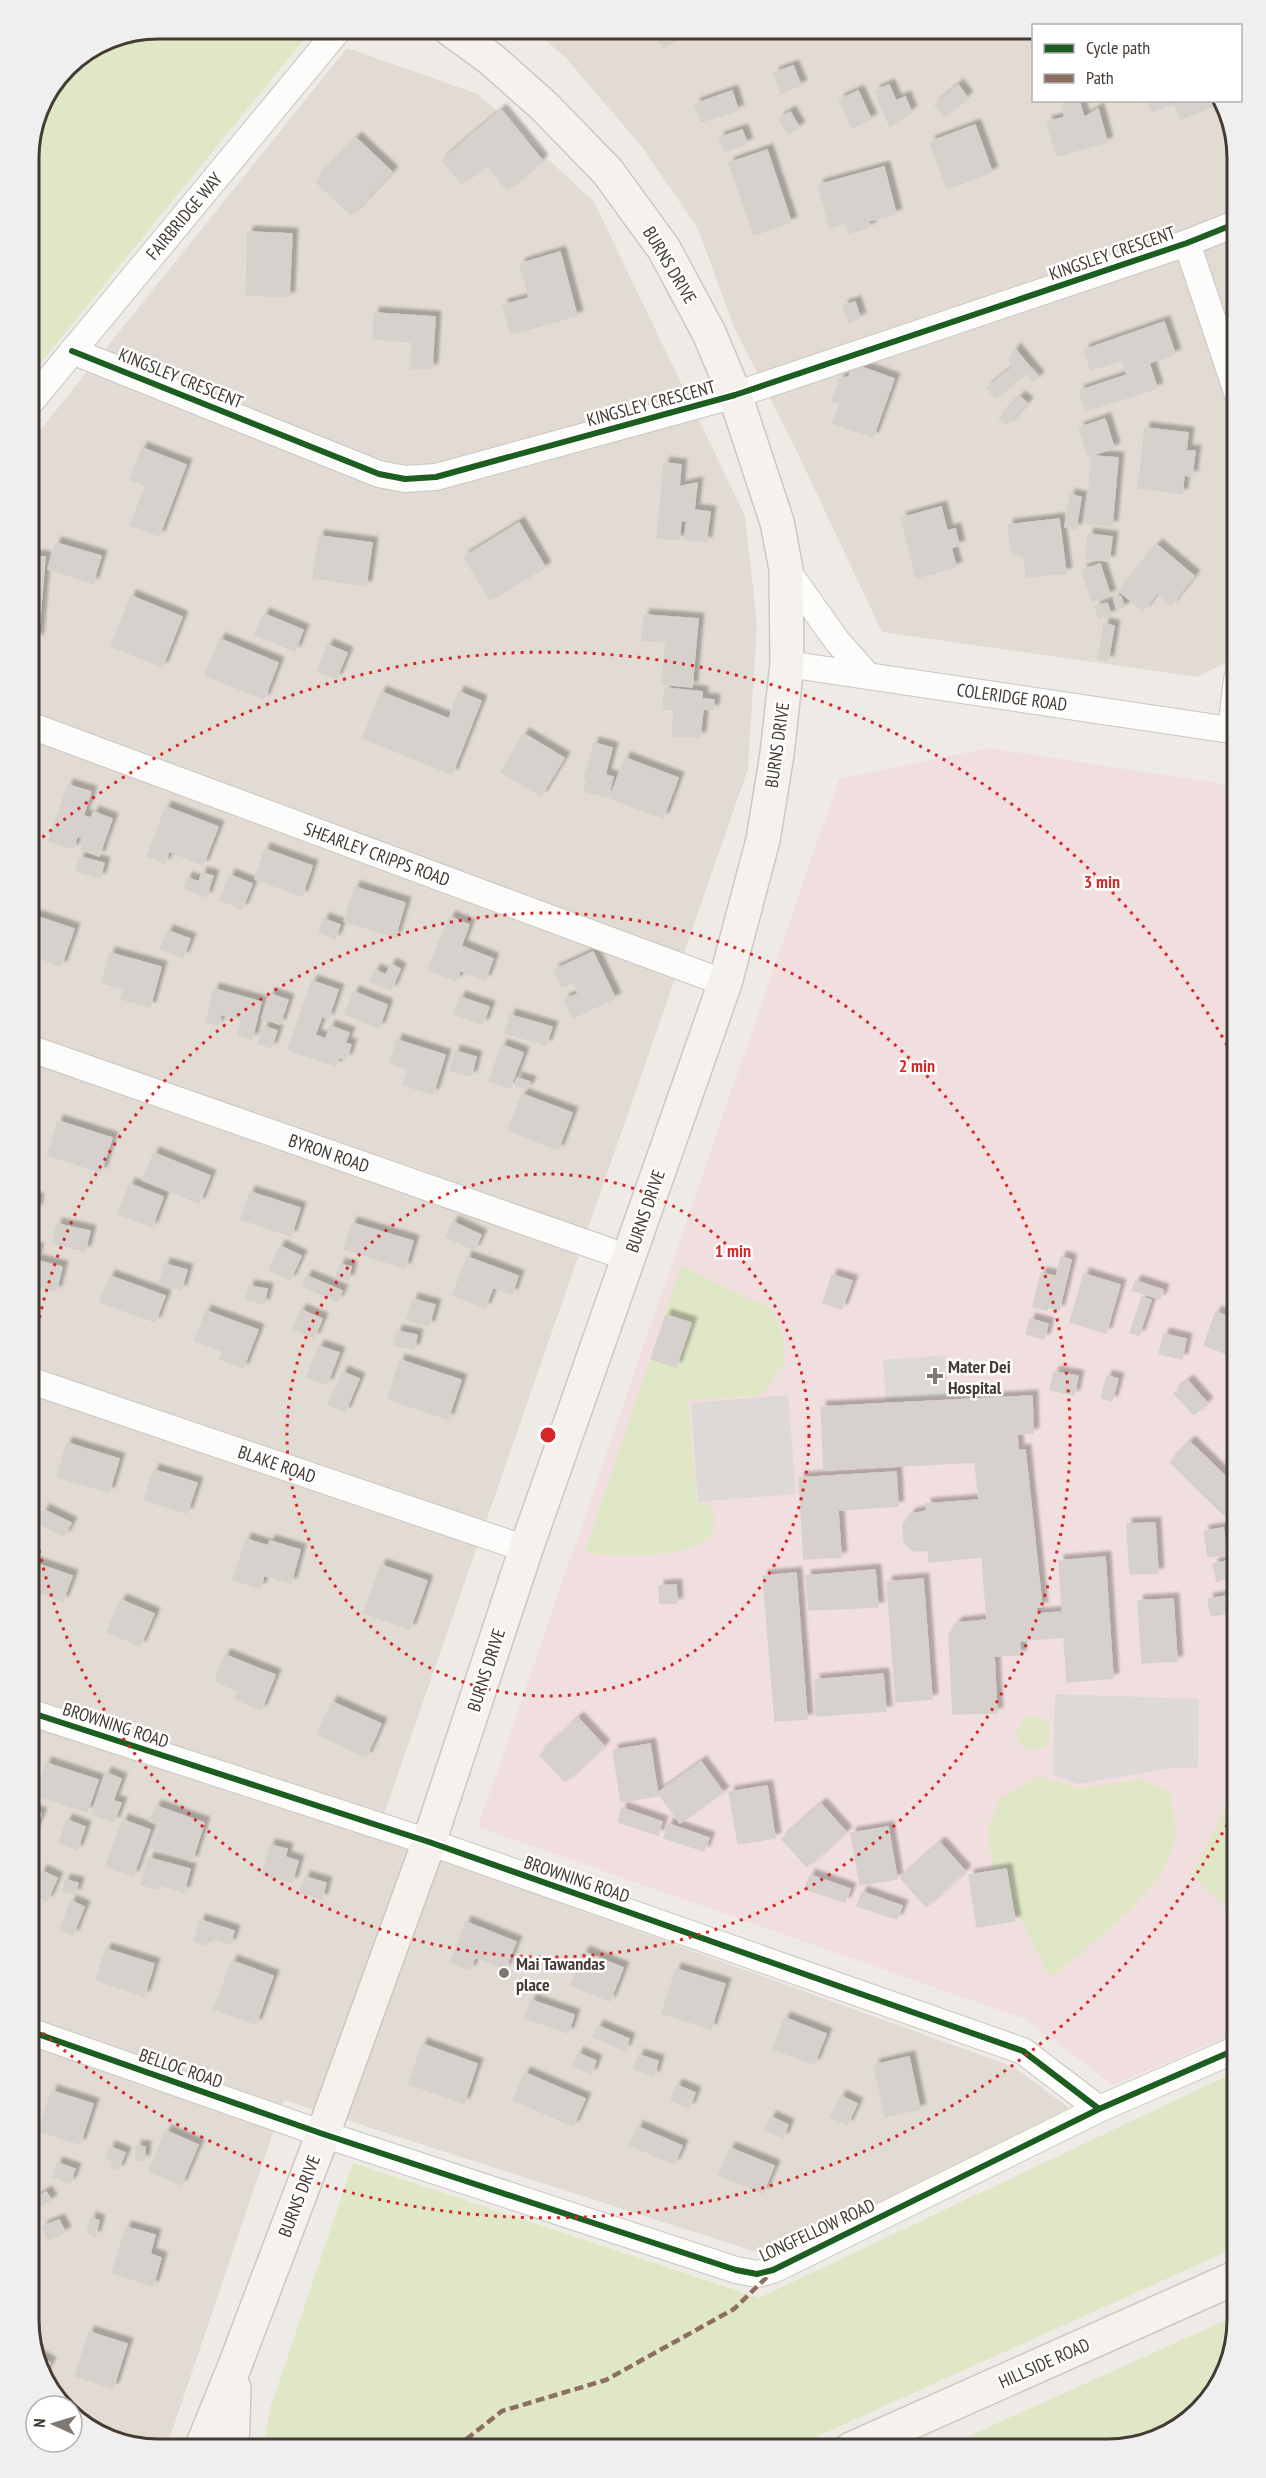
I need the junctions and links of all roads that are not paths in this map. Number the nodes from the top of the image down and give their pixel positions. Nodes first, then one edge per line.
1 (330, 39) edge
2 (464, 39) edge
3 (481, 39) edge
4 (491, 58) junction
5 (1227, 227) edge
6 (1187, 243) junction
7 (72, 351) junction
8 (1227, 360) edge
9 (39, 392) edge
10 (735, 395) junction
11 (786, 569) junction
12 (787, 664) junction
13 (868, 676) junction
14 (39, 729) edge
15 (1227, 729) edge
16 (725, 983) junction
17 (39, 1052) edge
18 (629, 1258) junction
19 (39, 1383) edge
20 (526, 1549) junction
21 (39, 1716) edge
22 (429, 1842) junction
23 (39, 2035) edge
24 (1227, 2054) edge
25 (1099, 2109) junction
26 (322, 2134) junction
27 (1227, 2282) edge
28 (234, 2368) junction
29 (205, 2439) edge
30 (232, 2439) edge
31 (876, 2439) edge

1 - 7 street, FAIRBRIDGE WAY
2 - 4 main road, BURNS DRIVE
3 - 4 main road
4 - 10 main road, BURNS DRIVE
5 - 6 street, KINGSLEY CRESCENT
6 - 8 street
6 - 10 street, KINGSLEY CRESCENT
7 - 9 street, FAIRBRIDGE WAY
7 - 10 street, KINGSLEY CRESCENT
10 - 11 main road, BURNS DRIVE
11 - 12 main road, BURNS DRIVE
11 - 13 street
12 - 13 street, COLERIDGE ROAD
12 - 16 main road, BURNS DRIVE
13 - 15 street, COLERIDGE ROAD
14 - 16 street, SHEARLEY CRIPPS ROAD
16 - 18 main road, BURNS DRIVE
17 - 18 street, BYRON ROAD
18 - 20 main road, BURNS DRIVE
19 - 20 street, BLAKE ROAD
20 - 22 main road, BURNS DRIVE
21 - 22 street, BROWNING ROAD
22 - 25 street, BROWNING ROAD
22 - 26 main road, BURNS DRIVE
23 - 26 street, BELLOC ROAD
24 - 25 street, LONGFELLOW ROAD
25 - 26 street, LONGFELLOW ROAD
26 - 28 main road, BURNS DRIVE
27 - 31 main road, HILLSIDE ROAD
28 - 29 main road, BURNS DRIVE
28 - 30 main road

